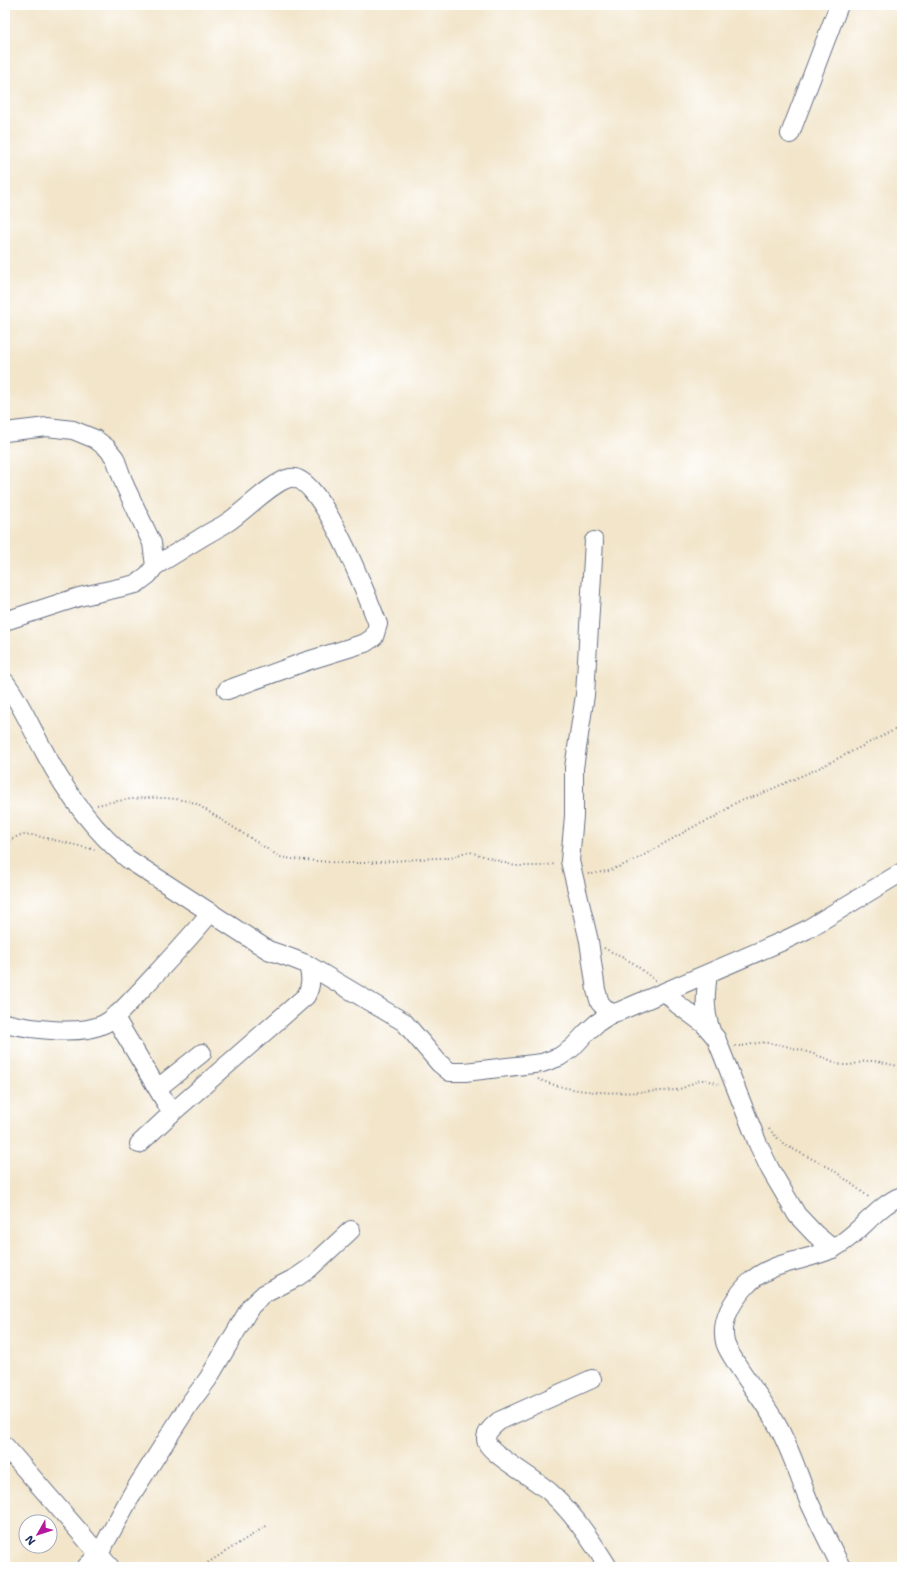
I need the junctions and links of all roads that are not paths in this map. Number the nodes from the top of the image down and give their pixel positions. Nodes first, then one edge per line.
1 (838, 5) edge
2 (790, 134) dead end
3 (5, 432) edge
4 (594, 541) dead end
5 (155, 566) junction
6 (5, 621) edge
7 (5, 682) edge
8 (227, 690) dead end
9 (902, 872) edge
10 (211, 912) junction
11 (308, 965) junction
12 (708, 974) junction
13 (666, 992) junction
14 (611, 1014) junction
15 (114, 1016) junction
16 (5, 1023) edge
17 (713, 1035) junction
18 (202, 1053) dead end
19 (158, 1088) junction
20 (172, 1113) junction
21 (138, 1144) dead end
22 (898, 1198) edge
23 (351, 1230) dead end
24 (833, 1248) junction
25 (592, 1379) dead end
26 (5, 1446) edge
27 (106, 1562) edge
28 (86, 1567) edge
29 (608, 1567) edge
30 (841, 1567) edge

1 - 2 street
3 - 5 street
4 - 14 street
5 - 6 street
5 - 8 street
7 - 10 street
9 - 12 street
10 - 11 street
10 - 15 street
11 - 14 street
11 - 20 street
12 - 13 street
12 - 17 street
13 - 14 street
13 - 17 street
15 - 16 street
15 - 19 street
17 - 24 street
18 - 19 street
19 - 20 street
20 - 21 street
22 - 24 street
23 - 27 street
24 - 30 street
25 - 29 street
26 - 27 street
27 - 28 street

